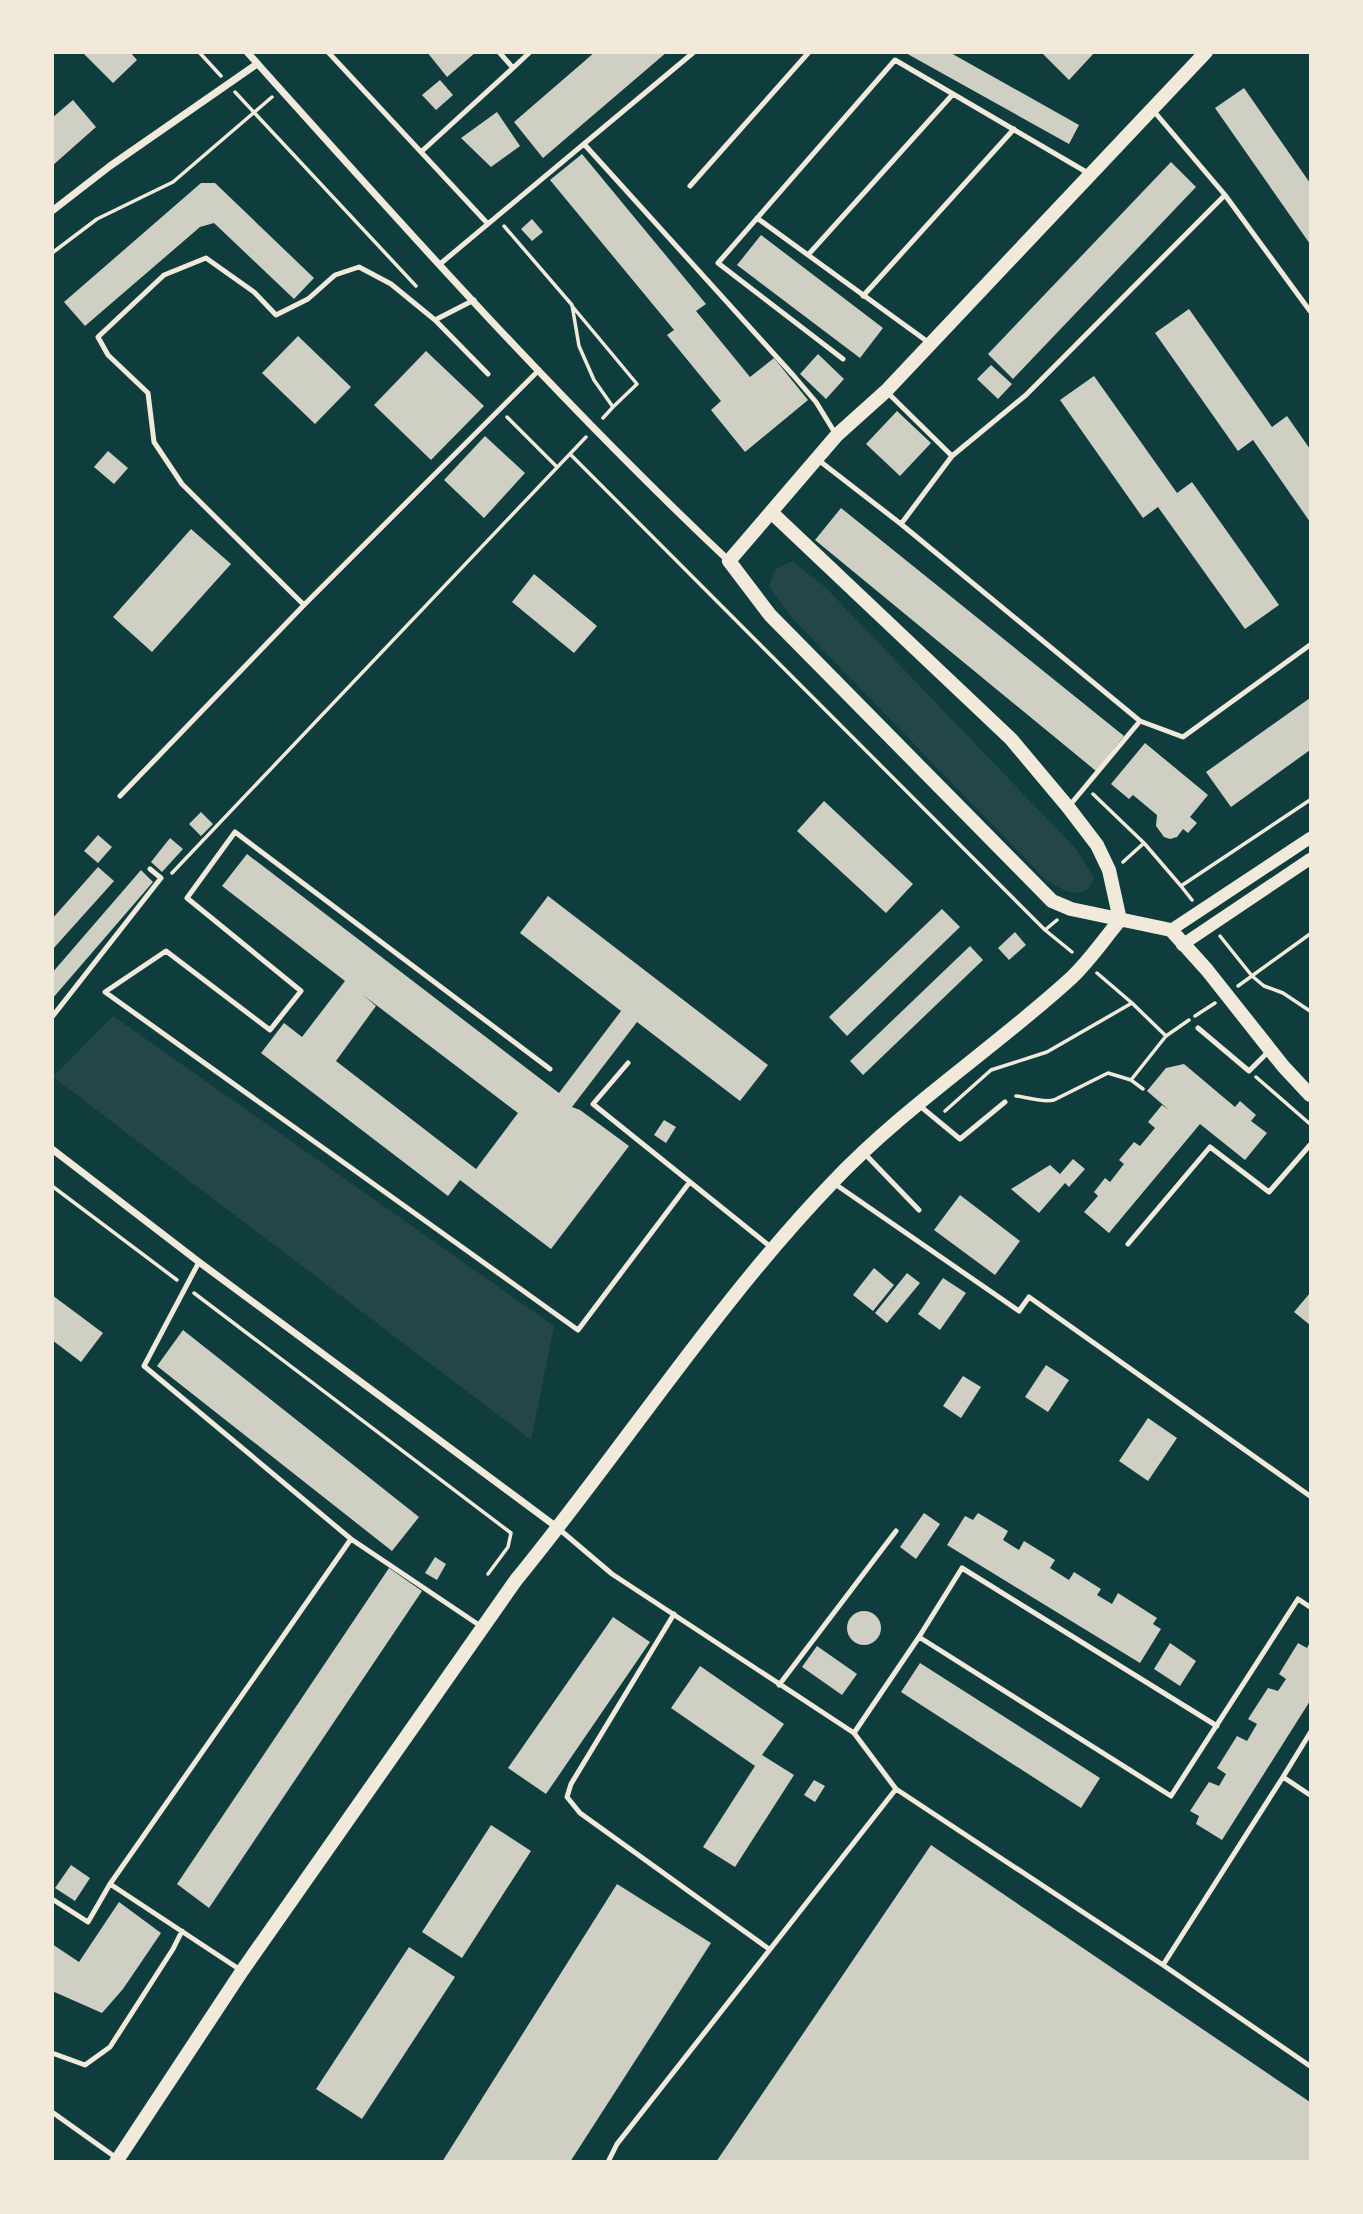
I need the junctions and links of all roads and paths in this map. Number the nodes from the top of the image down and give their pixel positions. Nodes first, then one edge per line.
1 (199, 52) edge
2 (247, 52) edge
3 (328, 52) edge
4 (499, 52) edge
5 (530, 52) edge
6 (694, 52) edge
7 (809, 52) edge
8 (1206, 52) edge
9 (257, 64) junction
10 (513, 68) junction
11 (228, 84) junction
12 (279, 91) junction
13 (953, 94) junction
14 (1152, 109) junction
15 (254, 113) junction
16 (1014, 129) junction
17 (584, 144) junction
18 (421, 152) junction
19 (1091, 174) junction
20 (690, 186) dead end
21 (1225, 195) junction
22 (52, 211) edge
23 (496, 217) junction
24 (757, 218) junction
25 (488, 224) junction
26 (52, 253) edge
27 (808, 255) junction
28 (440, 264) junction
29 (863, 296) junction
30 (474, 300) junction
31 (572, 305) junction
32 (1311, 310) edge
33 (444, 316) junction
34 (435, 320) junction
35 (930, 344) junction
36 (843, 359) dead end
37 (538, 370) junction
38 (488, 374) dead end
39 (886, 391) junction
40 (613, 407) junction
41 (499, 409) junction
42 (594, 429) junction
43 (837, 435) junction
44 (570, 454) junction
45 (952, 456) junction
46 (817, 459) junction
47 (557, 467) junction
48 (771, 512) junction
49 (901, 524) junction
50 (729, 561) junction
51 (304, 605) junction
52 (1311, 645) edge
53 (1140, 721) junction
54 (1086, 786) junction
55 (120, 796) dead end
56 (1068, 807) junction
57 (1311, 838) edge
58 (1144, 843) dead end
59 (1311, 859) edge
60 (150, 869) dead end
61 (164, 883) dead end
62 (1120, 920) junction
63 (1171, 930) junction
64 (1311, 934) edge
65 (1182, 945) junction
66 (1085, 962) junction
67 (1252, 976) junction
68 (1226, 995) junction
69 (1132, 1003) junction
70 (1311, 1011) edge
71 (52, 1017) edge
72 (1198, 1028) dead end
73 (1166, 1036) junction
74 (1270, 1049) junction
75 (628, 1063) dead end
76 (550, 1069) dead end
77 (1249, 1071) junction
78 (1130, 1080) junction
79 (1143, 1089) dead end
80 (1311, 1095) edge
81 (1005, 1102) joint
82 (918, 1104) junction
83 (936, 1119) junction
84 (1311, 1124) edge
85 (1311, 1145) edge
86 (52, 1149) edge
87 (863, 1152) junction
88 (832, 1182) junction
89 (689, 1183) junction
90 (52, 1186) edge
91 (919, 1210) dead end
92 (1128, 1244) dead end
93 (772, 1248) junction
94 (199, 1262) junction
95 (185, 1286) junction
96 (1311, 1496) edge
97 (558, 1529) junction
98 (896, 1531) dead end
99 (351, 1539) junction
100 (488, 1574) dead end
101 (1311, 1607) edge
102 (674, 1614) junction
103 (482, 1627) junction
104 (919, 1637) junction
105 (779, 1685) junction
106 (1217, 1726) junction
107 (854, 1733) junction
108 (1311, 1733) edge
109 (1283, 1777) junction
110 (896, 1789) junction
111 (1311, 1795) edge
112 (110, 1884) junction
113 (52, 1899) edge
114 (182, 1931) junction
115 (769, 1950) junction
116 (1163, 1965) junction
117 (242, 1971) junction
118 (52, 2053) edge
119 (1311, 2066) edge
120 (52, 2112) edge
121 (117, 2160) edge
122 (608, 2161) edge

1 - 11 path
2 - 9 street
3 - 18 lane
4 - 10 lane
5 - 10 lane
6 - 17 lane
7 - 20 lane
8 - 14 main road
9 - 11 street
9 - 12 street
10 - 18 lane
11 - 15 path
11 - 22 street
12 - 15 path
12 - 28 street
13 - 16 lane
13 - 24 lane
13 - 27 lane
14 - 19 main road
14 - 21 lane
15 - 26 path
15 - 33 path
16 - 19 lane
16 - 29 lane
17 - 23 lane
17 - 43 lane
18 - 25 lane
19 - 35 main road
21 - 32 lane
21 - 45 lane
23 - 25 lane
23 - 31 path
24 - 27 lane
24 - 36 lane
25 - 28 lane
27 - 29 lane
28 - 30 street
29 - 35 lane
30 - 33 lane
30 - 37 street
31 - 40 path
31 - 40 path
33 - 34 lane
34 - 38 lane
34 - 51 lane
35 - 39 main road
37 - 41 lane
37 - 42 street
39 - 43 main road
39 - 45 lane
40 - 42 path
41 - 47 path
41 - 51 lane
42 - 44 path
42 - 50 street
43 - 46 main road
44 - 47 path
44 - 66 path
45 - 49 lane
46 - 48 main road
46 - 49 lane
47 - 61 path
48 - 50 main road
48 - 56 main road
49 - 53 lane
50 - 62 main road
51 - 55 lane
52 - 53 lane
53 - 54 lane
54 - 56 lane
54 - 58 path
56 - 62 main road
57 - 63 street
59 - 65 street
60 - 71 lane
62 - 63 main road
62 - 66 main road
63 - 65 main road
64 - 67 path
65 - 68 main road
66 - 69 path
66 - 82 main road
67 - 68 path
67 - 70 path
68 - 73 path
68 - 74 main road
69 - 73 path
69 - 83 path
72 - 77 lane
73 - 78 path
74 - 77 lane
74 - 80 main road
75 - 89 lane
76 - 89 lane
77 - 84 path
78 - 79 path
78 - 81 path
81 - 83 lane
82 - 83 lane
82 - 87 main road
85 - 92 lane
86 - 94 street
87 - 88 main road
87 - 91 lane
88 - 93 main road
88 - 96 lane
89 - 93 lane
90 - 95 path
93 - 97 main road
94 - 95 lane
94 - 97 street
95 - 99 lane
95 - 100 path
97 - 102 lane
97 - 103 main road
98 - 105 lane
99 - 103 lane
99 - 112 lane
101 - 106 lane
102 - 105 lane
102 - 115 lane
103 - 117 main road
104 - 106 lane
104 - 106 lane
104 - 107 lane
105 - 107 lane
107 - 110 lane
108 - 109 lane
109 - 111 lane
109 - 116 lane
110 - 115 lane
110 - 116 lane
112 - 113 lane
112 - 114 lane
114 - 117 lane
114 - 118 lane
115 - 122 lane
116 - 119 lane
117 - 121 main road
120 - 121 lane

